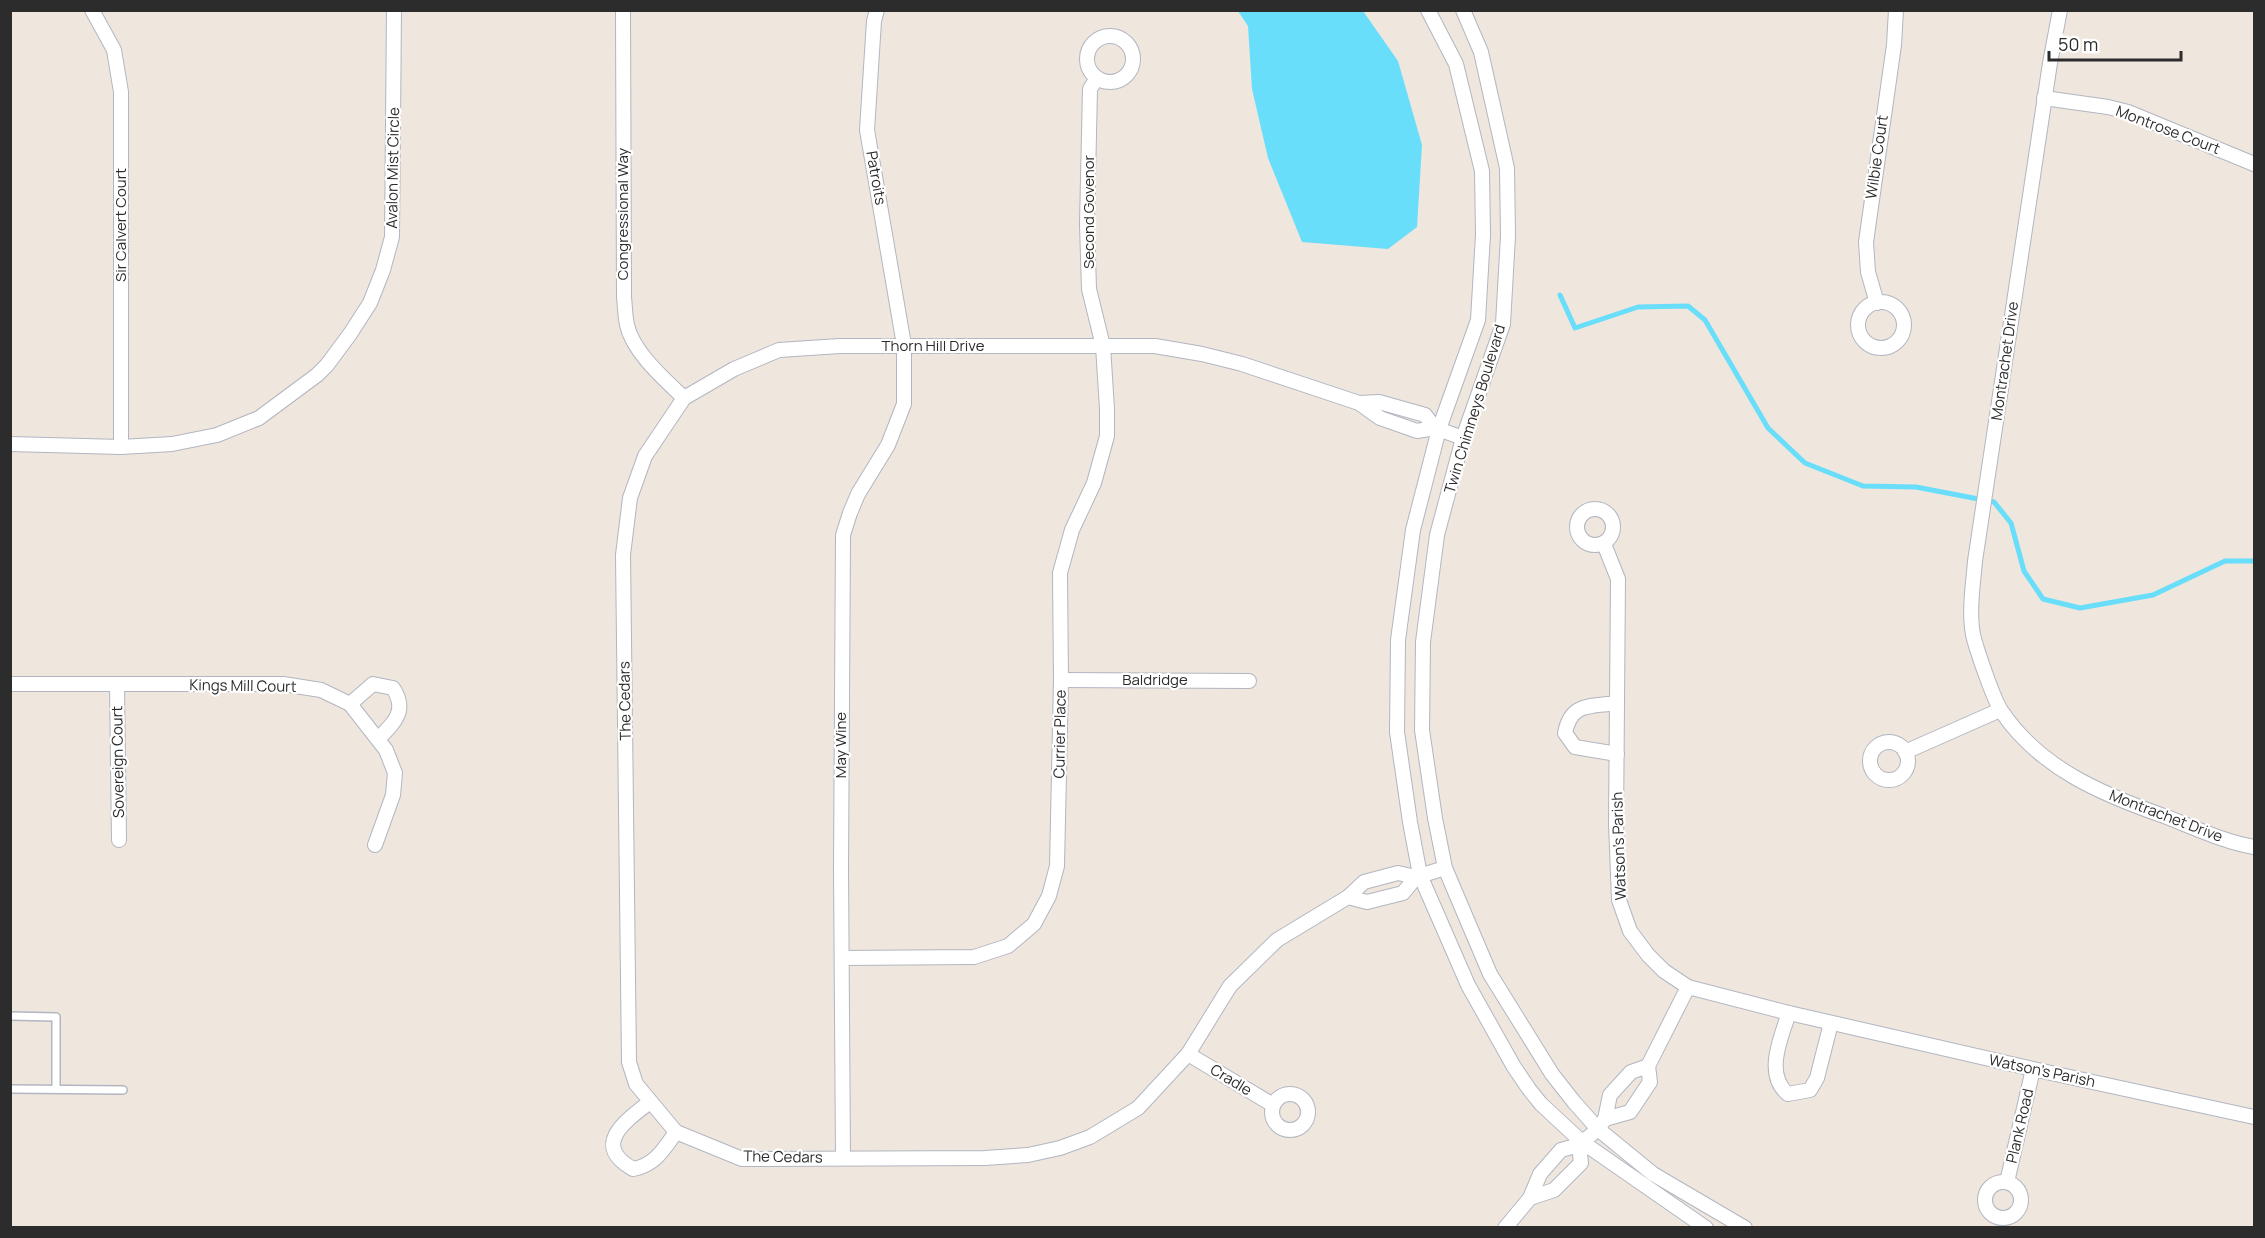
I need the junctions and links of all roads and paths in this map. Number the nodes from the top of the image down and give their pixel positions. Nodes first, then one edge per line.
1 (92, 10) edge
2 (394, 10) edge
3 (623, 10) edge
4 (878, 10) edge
5 (1428, 10) edge
6 (1463, 10) edge
7 (1896, 10) edge
8 (2060, 10) edge
9 (1097, 78) dead end
10 (2044, 98) junction
11 (2254, 164) edge
12 (1877, 303) dead end
13 (904, 345) junction
14 (1103, 346) junction
15 (684, 398) junction
16 (1437, 429) junction
17 (1463, 438) junction
18 (10, 444) edge
19 (121, 447) junction
20 (1604, 544) dead end
21 (623, 555) joint
22 (1061, 680) junction
23 (1249, 681) dead end
24 (10, 684) edge
25 (117, 684) junction
26 (1617, 703) junction
27 (350, 704) junction
28 (2000, 710) junction
29 (378, 740) junction
30 (1905, 752) dead end
31 (1617, 754) junction
32 (119, 840) dead end
33 (375, 845) dead end
34 (2254, 847) edge
35 (1445, 868) junction
36 (1418, 876) junction
37 (1347, 897) junction
38 (842, 958) junction
39 (1688, 987) junction
40 (1789, 1013) junction
41 (10, 1017) edge
42 (1831, 1023) junction
43 (1188, 1054) junction
44 (1648, 1066) junction
45 (2033, 1070) junction
46 (10, 1089) edge
47 (56, 1089) junction
48 (123, 1090) dead end
49 (650, 1102) junction
50 (1273, 1105) dead end
51 (2254, 1117) edge
52 (1601, 1124) junction
53 (676, 1132) junction
54 (1580, 1143) junction
55 (843, 1158) junction
56 (2007, 1182) dead end
57 (1530, 1198) junction
58 (1505, 1227) edge
59 (1706, 1227) edge
60 (1745, 1227) edge

1 - 19 street, Sir Calvert Court
2 - 19 street, Avalon Mist Circle
3 - 15 street, Congressional Way
4 - 13 street, Patroits
5 - 16 street, Twin Chimneys Boulevard
6 - 17 street, Twin Chimneys Boulevard
7 - 12 street, Wilbie Court
8 - 10 street, Montrachet Drive
9 - 14 street, Second Govenor
10 - 11 street, Montrose Court
10 - 28 street, Montrachet Drive
13 - 14 street, Thorn Hill Drive
13 - 15 street, Thorn Hill Drive
13 - 38 street, May Wine
14 - 16 street, Thorn Hill Drive
14 - 22 street, Currier Place
15 - 21 street, Thorn Hill Drive
16 - 17 street, Thorn Hill Drive
16 - 36 street, Twin Chimneys Boulevard
17 - 35 street, Twin Chimneys Boulevard
18 - 19 street, Avalon Mist Circle
20 - 26 street, Watson's Parish
21 - 49 street, The Cedars
22 - 23 street, Baldridge
22 - 38 street, Currier Place
24 - 25 street, Kings Mill Court
25 - 27 street, Kings Mill Court
25 - 32 street, Sovereign Court
26 - 31 street, Watson's Parish
26 - 31 street
27 - 29 street, Kings Mill Court
27 - 29 street
28 - 30 street
28 - 34 street, Montrachet Drive
29 - 33 street, Kings Mill Court
31 - 39 street, Watson's Parish
35 - 36 street, The Cedars
35 - 52 street, Twin Chimneys Boulevard
36 - 37 street, The Cedars
36 - 37 street, The Cedars
36 - 54 street, Twin Chimneys Boulevard
37 - 43 street, The Cedars
38 - 55 street, May Wine
39 - 40 street, Watson's Parish
39 - 44 street
40 - 42 street, Watson's Parish
40 - 42 street
41 - 47 lane
42 - 45 street, Watson's Parish
43 - 50 street, Cradle
43 - 55 street, The Cedars
44 - 52 street
44 - 52 street
45 - 51 street, Watson's Parish
45 - 56 street, Plank Road
46 - 47 lane
47 - 48 lane
49 - 53 street, The Cedars
49 - 53 street
52 - 54 street
52 - 60 street, Twin Chimneys Boulevard
53 - 55 street, The Cedars
54 - 57 street
54 - 57 street
54 - 59 street, Twin Chimneys Boulevard
57 - 58 street

